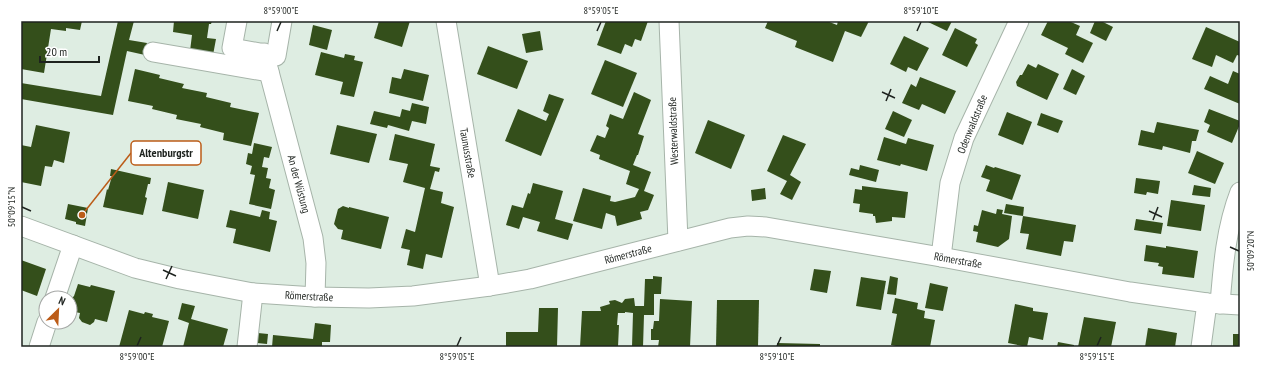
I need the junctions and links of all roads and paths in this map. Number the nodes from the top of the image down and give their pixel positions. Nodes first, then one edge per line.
1 (237, 21) edge
2 (282, 21) edge
3 (446, 21) edge
4 (669, 21) edge
5 (1019, 21) edge
6 (153, 52) dead end
7 (264, 53) junction
8 (269, 72) junction
9 (1240, 192) edge
10 (21, 226) edge
11 (678, 241) junction
12 (73, 245) junction
13 (941, 257) junction
14 (490, 286) junction
15 (58, 290) edge
16 (254, 293) junction
17 (315, 297) junction
18 (1214, 303) junction
19 (1240, 305) edge
20 (44, 330) edge
21 (39, 347) edge
22 (247, 347) edge
23 (1201, 347) edge

1 - 7 street
2 - 7 street
3 - 14 street, Taunusstraße
4 - 11 street, Westerwaldstraße
5 - 13 street, Odenwaldstraße
6 - 8 street
7 - 8 street, An der Wüstung
8 - 17 street, An der Wüstung
9 - 18 street
10 - 12 street, Römerstraße
11 - 13 street, Römerstraße
11 - 14 street, Römerstraße
12 - 15 street
12 - 16 street, Römerstraße
13 - 18 street, Römerstraße
14 - 17 street, Römerstraße
16 - 17 street, Römerstraße
16 - 22 street
18 - 19 street, Römerstraße
18 - 23 street
20 - 21 street

